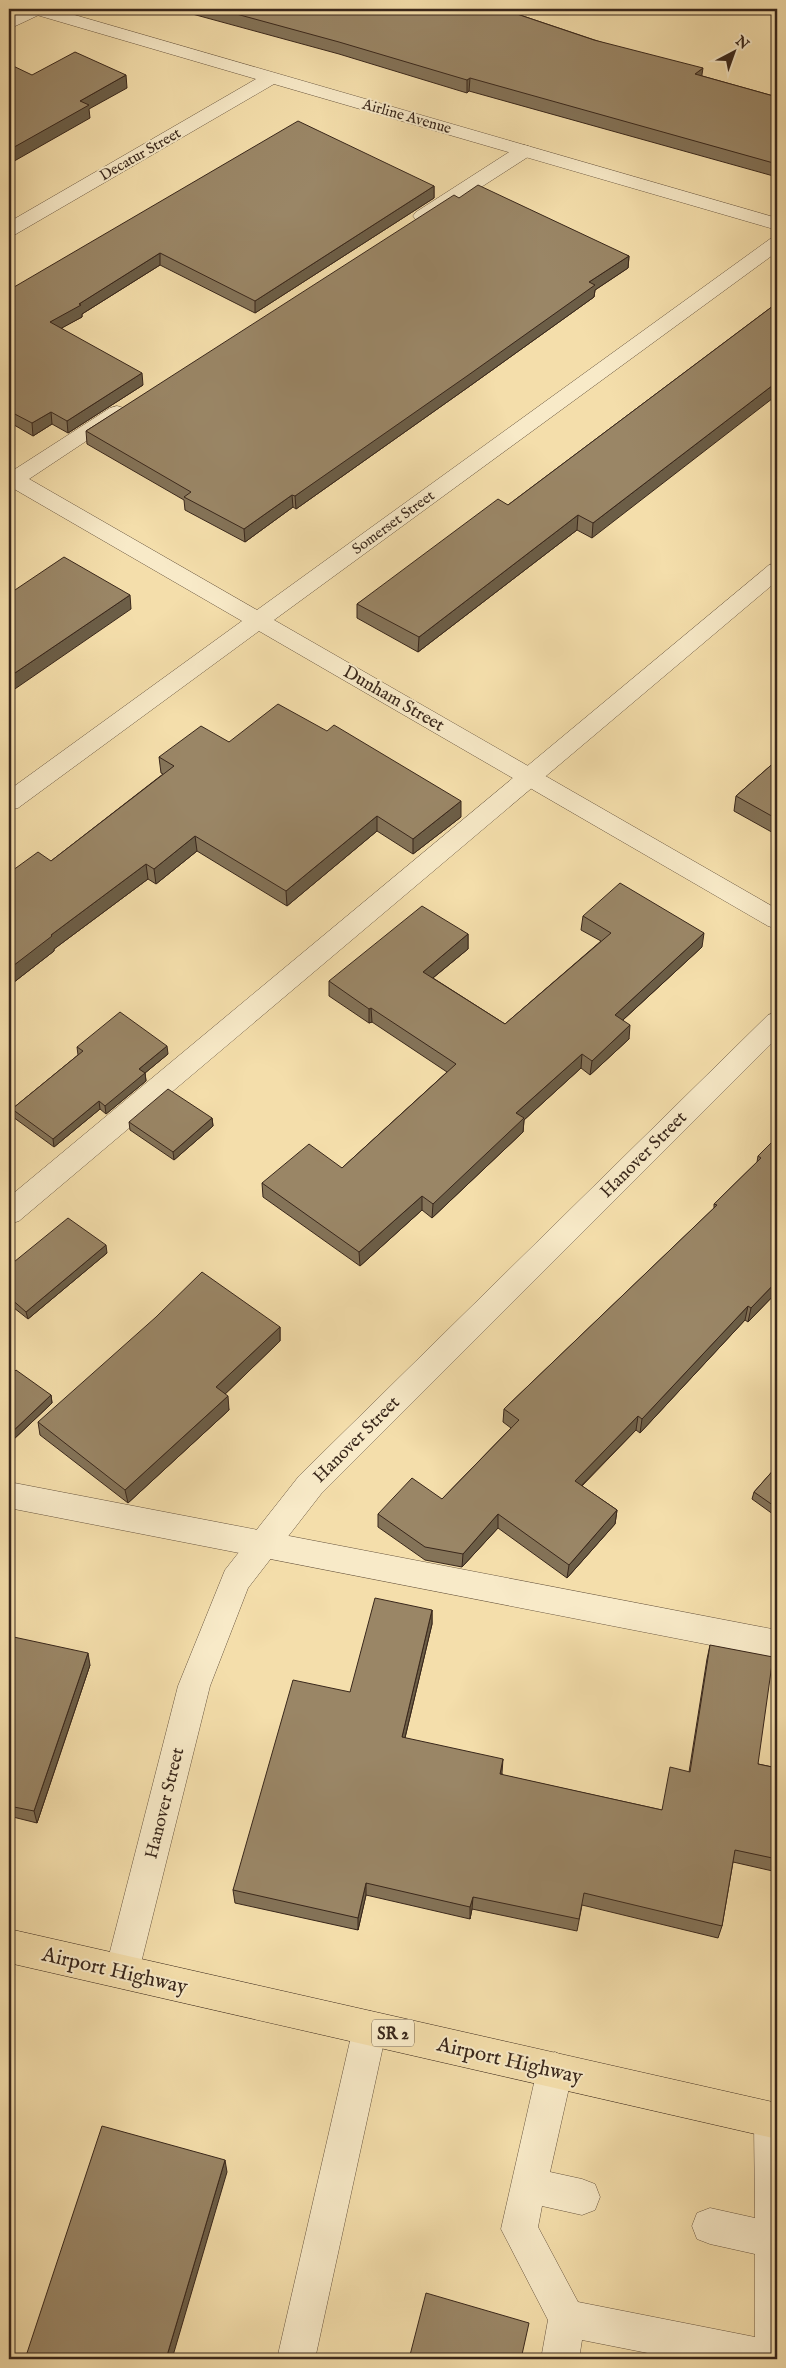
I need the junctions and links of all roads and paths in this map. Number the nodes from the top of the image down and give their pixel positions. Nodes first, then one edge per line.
1 (37, 9) edge
2 (9, 24) edge
3 (272, 77) junction
4 (524, 151) junction
5 (777, 224) edge
6 (405, 227) edge
7 (9, 230) edge
8 (777, 243) edge
9 (130, 404) edge
10 (10, 480) edge
11 (777, 570) edge
12 (259, 620) junction
13 (532, 778) junction
14 (9, 802) edge
15 (777, 920) edge
16 (777, 1022) edge
17 (9, 1213) edge
18 (9, 1495) edge
19 (262, 1546) junction
20 (777, 1644) edge
21 (9, 1946) edge
22 (122, 1971) junction
23 (370, 2028) junction
24 (555, 2070) junction
25 (775, 2121) edge
26 (529, 2185) junction
27 (582, 2197) dead end
28 (710, 2226) dead end
29 (772, 2240) junction
30 (567, 2318) junction
31 (296, 2359) edge
32 (560, 2359) edge
33 (772, 2359) edge

1 - 2 street
1 - 3 street, Airline Avenue
3 - 4 street, Airline Avenue
3 - 7 street, Decatur Street
4 - 5 street, Airline Avenue
4 - 6 street
8 - 12 street, Somerset Street
9 - 10 street
10 - 12 street, Dunham Street
11 - 13 street
12 - 13 street, Dunham Street
12 - 14 street, Somerset Street
13 - 15 street, Dunham Street
13 - 17 street
16 - 19 street, Hanover Street
18 - 19 street
19 - 20 street
19 - 22 street, Hanover Street
21 - 22 main road, Airport Highway / SR 2
22 - 23 main road, Airport Highway / SR 2
23 - 24 main road, Airport Highway / SR 2
23 - 31 street
24 - 25 main road, Airport Highway / SR 2
24 - 26 street
25 - 29 street
26 - 27 street
26 - 30 street
28 - 29 street
29 - 33 street
30 - 32 street
30 - 33 street

